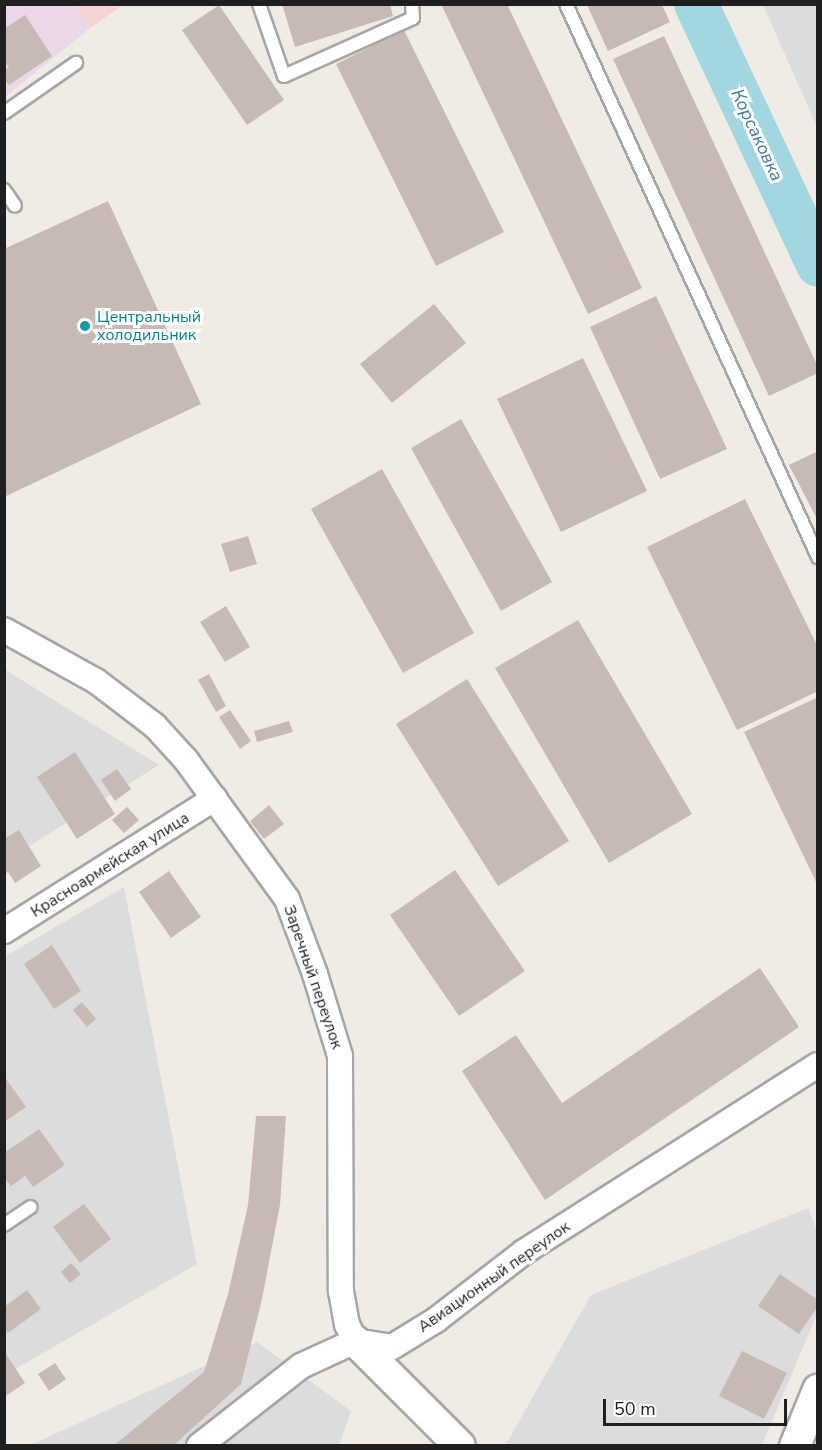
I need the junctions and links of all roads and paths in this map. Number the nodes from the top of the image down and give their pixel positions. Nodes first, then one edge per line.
1 (259, 4) edge
2 (412, 4) edge
3 (566, 4) edge
4 (75, 63) dead end
5 (4, 113) edge
6 (4, 190) edge
7 (15, 207) dead end
8 (818, 557) edge
9 (4, 630) edge
10 (215, 798) junction
11 (4, 931) edge
12 (818, 1065) edge
13 (31, 1207) dead end
14 (4, 1225) edge
15 (355, 1341) junction
16 (818, 1390) edge
17 (199, 1446) edge
18 (460, 1446) edge
19 (795, 1446) edge

1 - 2 lane
3 - 8 lane
4 - 5 lane
6 - 7 lane
9 - 10 street, Заречный переулок
10 - 11 street, Красноармейская улица
10 - 15 street, Заречный переулок
12 - 15 street, Авиационный переулок
13 - 14 lane
15 - 17 street
15 - 18 street
16 - 19 street

